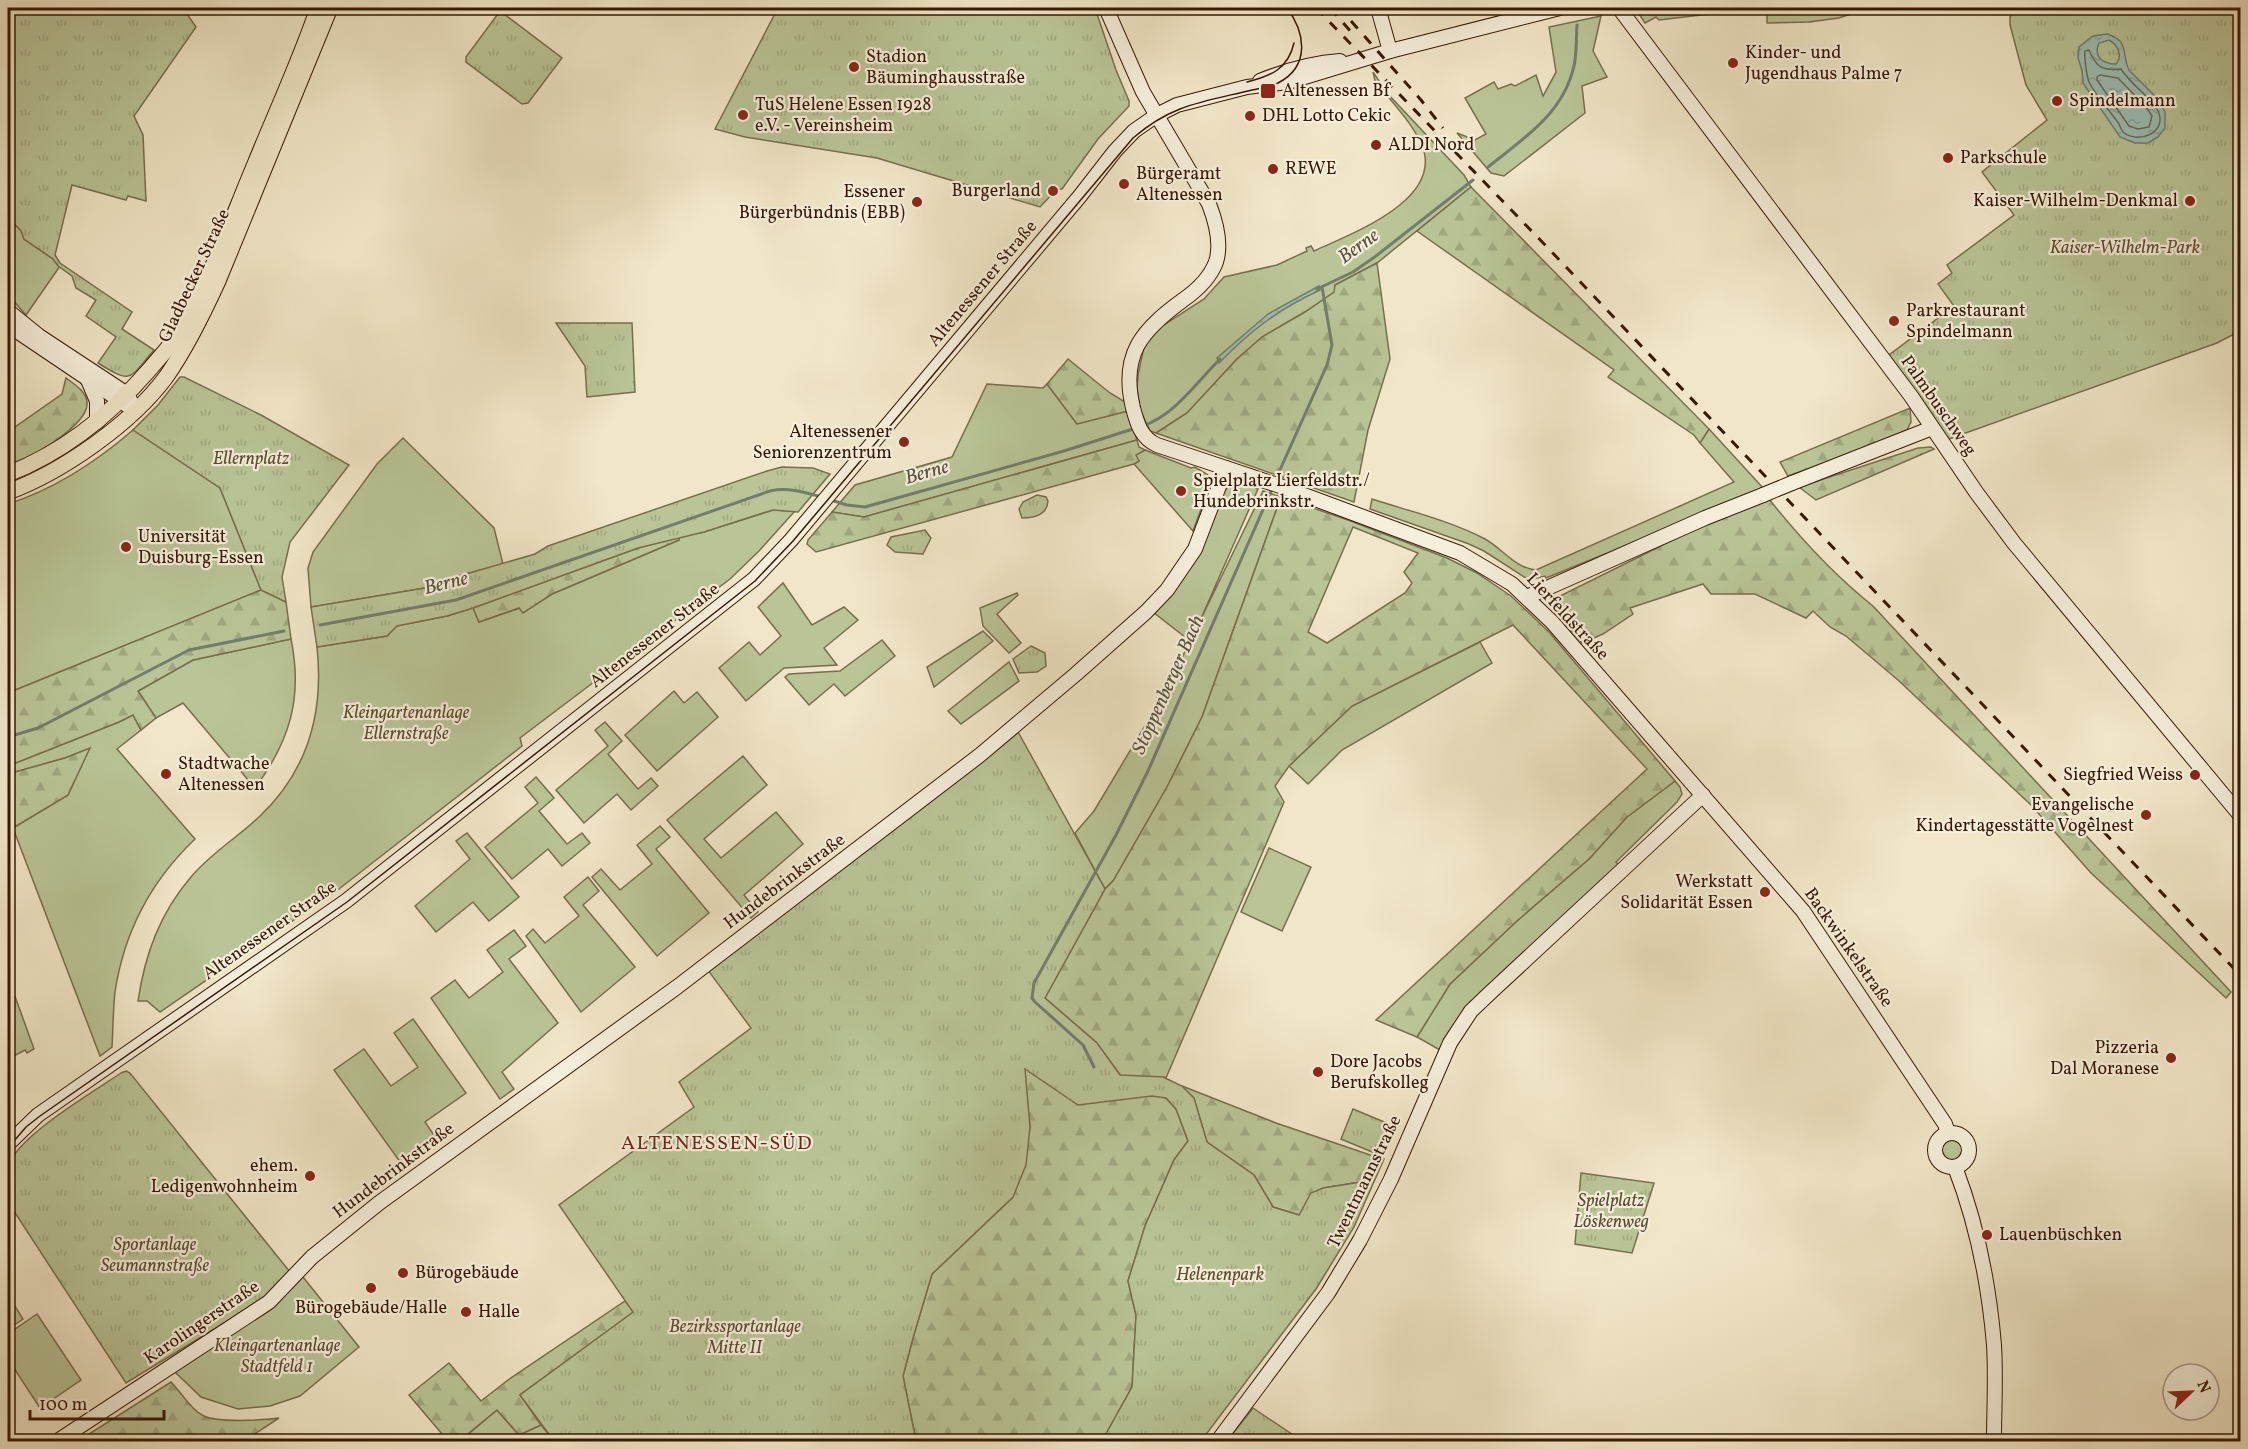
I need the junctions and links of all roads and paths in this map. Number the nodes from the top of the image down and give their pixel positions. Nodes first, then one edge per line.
1 (318, 8) edge
2 (330, 8) edge
3 (1106, 8) edge
4 (1378, 8) edge
5 (1560, 8) edge
6 (1619, 8) edge
7 (1390, 51) junction
8 (1157, 115) junction
9 (8, 311) edge
10 (8, 326) edge
11 (88, 380) junction
12 (128, 393) junction
13 (135, 410) junction
14 (97, 422) junction
15 (1932, 428) junction
16 (1226, 468) junction
17 (8, 474) edge
18 (8, 492) edge
19 (1527, 597) junction
20 (1702, 795) junction
21 (2241, 815) edge
22 (1948, 1133) junction
23 (8, 1144) edge
24 (1954, 1167) junction
25 (301, 1266) joint
26 (56, 1442) edge
27 (1217, 1442) edge
28 (1994, 1442) edge

1 - 12 main road, Gladbecker Straße
2 - 13 main road, Gladbecker Straße
3 - 8 main road, Lierfeldstraße
4 - 7 main road
5 - 7 main road, Altenessener Straße
6 - 15 main road, Palmbuschweg
7 - 8 main road, Altenessener Straße
8 - 16 main road, Lierfeldstraße
8 - 23 main road, Altenessener Straße
9 - 12 main road
10 - 11 main road
11 - 12 main road
11 - 14 main road
12 - 13 main road
12 - 14 main road, Gladbecker Straße
13 - 18 main road, Gladbecker Straße
14 - 17 main road, Gladbecker Straße
15 - 19 main road, bridge
15 - 21 main road, Palmbuschweg
16 - 19 main road, Lierfeldstraße
16 - 25 main road, Hundebrinkstraße
19 - 20 main road, Lierfeldstraße
20 - 22 main road, Backwinkelstraße
20 - 27 main road, Twentmannstraße
22 - 24 main road
22 - 24 main road
24 - 28 main road
25 - 26 main road, Karolingerstraße

